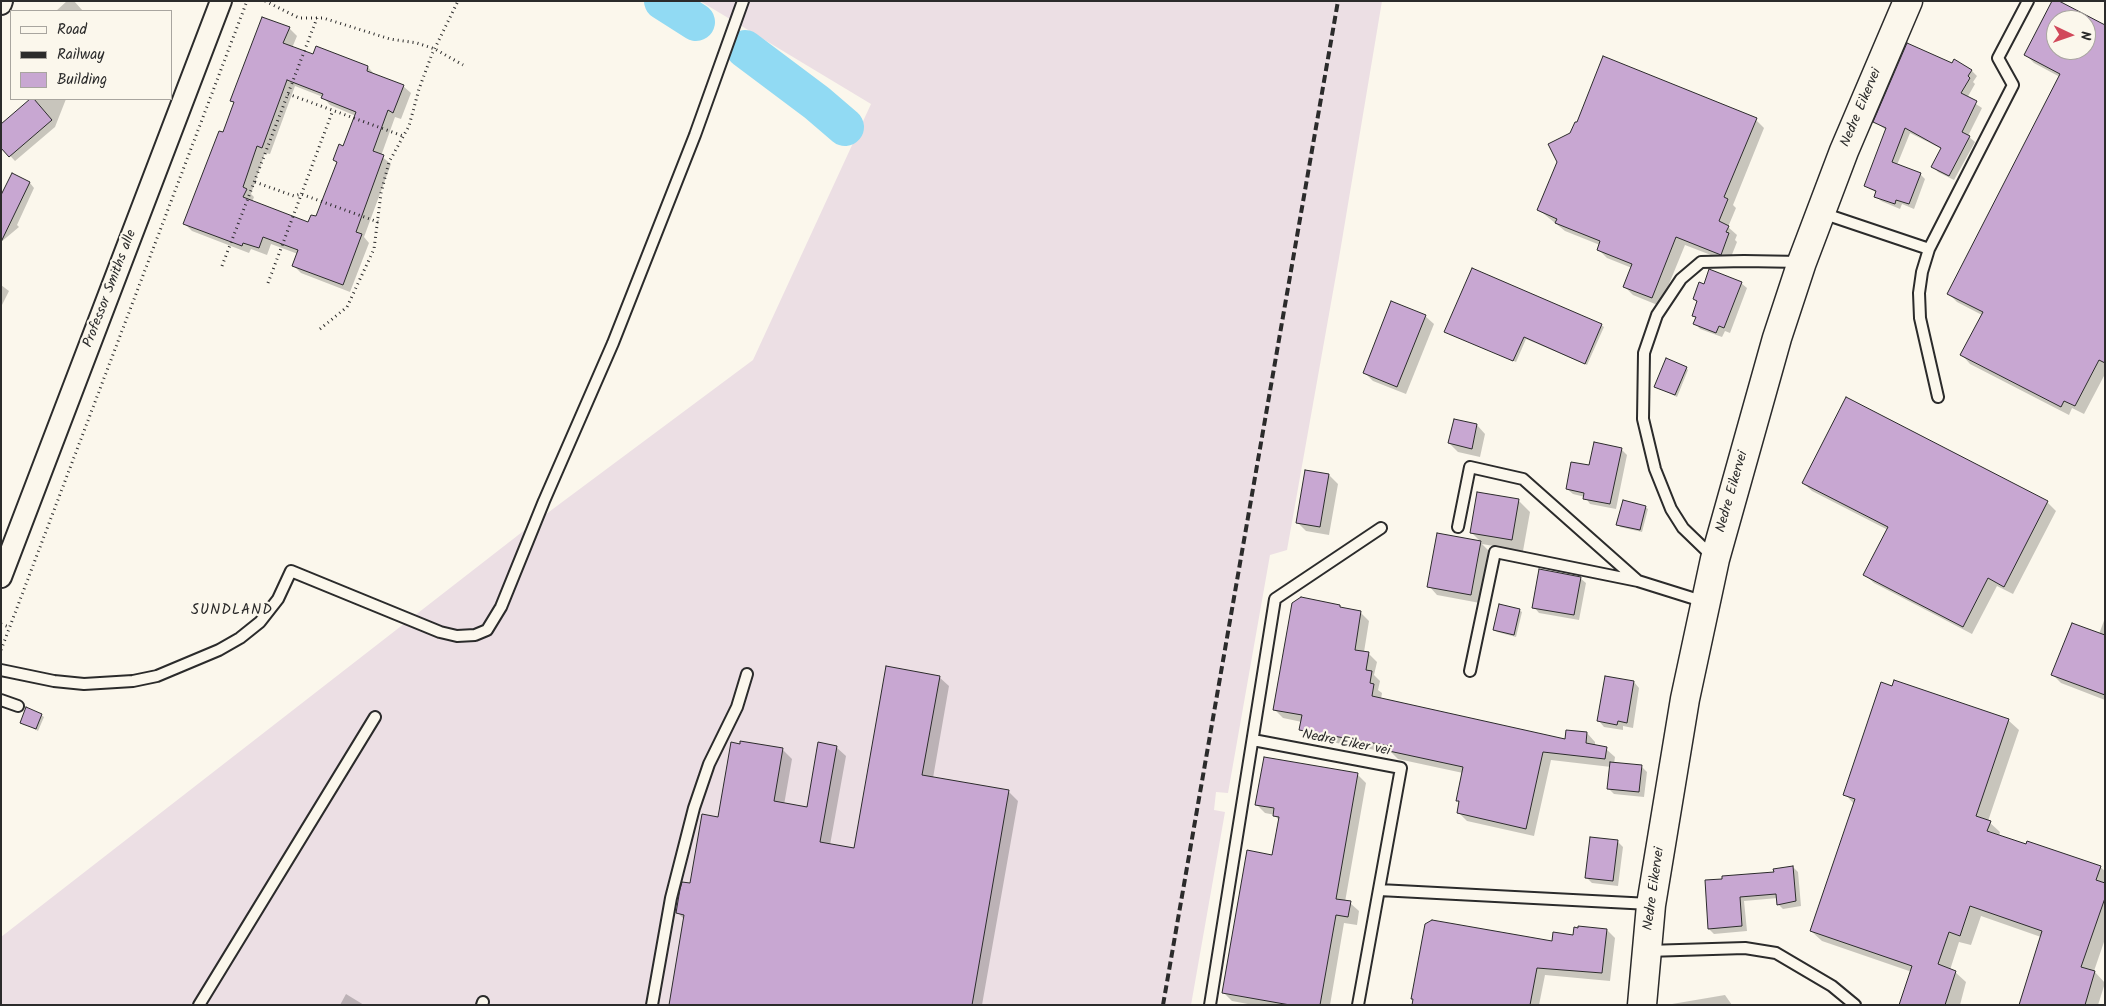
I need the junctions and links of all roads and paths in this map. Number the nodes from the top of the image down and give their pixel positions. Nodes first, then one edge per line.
1 (221, 1) edge
2 (247, 1) edge
3 (266, 1) edge
4 (458, 1) edge
5 (743, 1) edge
6 (1908, 1) edge
7 (2028, 1) edge
8 (317, 18) junction
9 (435, 49) junction
10 (463, 65) dead end
11 (288, 94) junction
12 (333, 110) junction
13 (403, 136) junction
14 (255, 182) junction
15 (301, 194) junction
16 (1821, 212) junction
17 (378, 222) junction
18 (1929, 249) junction
19 (1802, 262) junction
20 (222, 266) dead end
21 (268, 283) dead end
22 (320, 329) dead end
23 (1938, 397) dead end
24 (1458, 527) dead end
25 (1381, 528) dead end
26 (1715, 559) junction
27 (1, 577) edge
28 (1638, 581) junction
29 (1706, 602) junction
30 (1, 624) edge
31 (9, 627) junction
32 (1, 650) edge
33 (1, 670) edge
34 (1470, 671) dead end
35 (747, 674) dead end
36 (1, 700) edge
37 (18, 706) dead end
38 (375, 716) dead end
39 (1253, 740) junction
40 (1379, 890) junction
41 (1652, 904) junction
42 (1646, 951) junction
43 (198, 1005) edge
44 (652, 1005) edge
45 (1210, 1005) edge
46 (1358, 1005) edge
47 (1642, 1005) edge
48 (1855, 1005) edge

1 - 27 street, Professor Smiths alle
2 - 31 path
3 - 8 path
4 - 9 path
5 - 33 lane
6 - 16 main road, Nedre Eikervei
7 - 18 lane
8 - 9 path
8 - 11 path
9 - 10 path
9 - 13 path
11 - 12 path
11 - 14 path
12 - 13 path
12 - 15 path
13 - 17 path
14 - 15 path
14 - 20 path
15 - 17 path
15 - 21 path
16 - 18 lane
16 - 19 main road, Nedre Eikervei
17 - 22 path
18 - 23 lane
19 - 26 main road, Nedre Eikervei
19 - 26 lane
24 - 28 lane
25 - 39 lane
26 - 29 main road, Nedre Eikervei
28 - 29 lane
28 - 34 lane
29 - 41 main road, Nedre Eikervei
30 - 31 path
31 - 32 path
35 - 44 lane
36 - 37 lane
38 - 43 lane
39 - 40 lane, Nedre Eiker vei
39 - 45 lane
40 - 41 lane
40 - 46 lane, Nedre Eiker vei
41 - 42 main road, Nedre Eikervei
42 - 47 main road, Nedre Eikervei
42 - 48 lane

